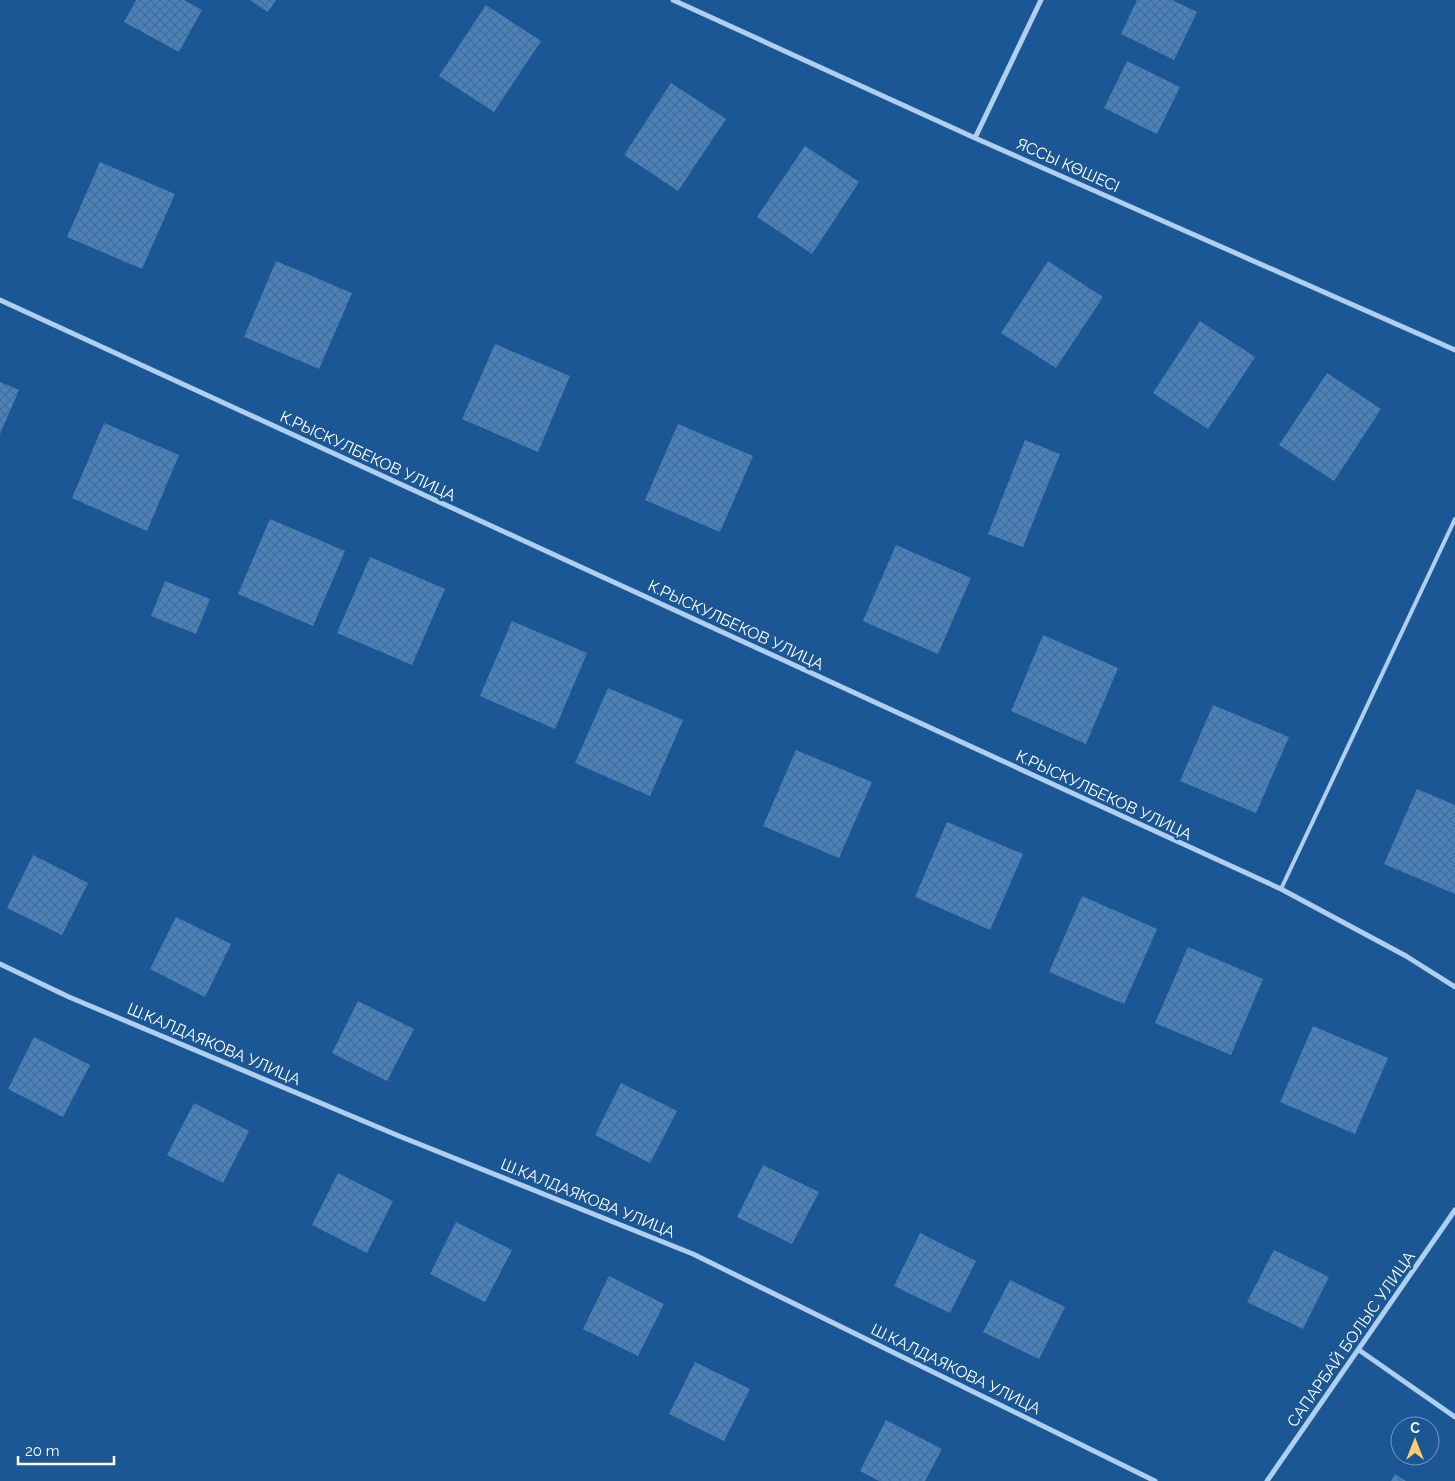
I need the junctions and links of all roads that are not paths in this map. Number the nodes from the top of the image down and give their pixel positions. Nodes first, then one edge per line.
1 (673, 0) edge
2 (1040, 0) edge
3 (975, 138) junction
4 (0, 300) edge
5 (1455, 350) edge
6 (1455, 519) edge
7 (1281, 889) junction
8 (0, 964) edge
9 (1455, 987) edge
10 (1455, 1210) edge
11 (1359, 1350) junction
12 (1455, 1417) edge
13 (1156, 1481) edge
14 (1266, 1481) edge

1 - 3 street, ЯССЫ КӨШЕСІ
2 - 3 street
3 - 5 street, ЯССЫ КӨШЕСІ
4 - 7 street, К.РЫСКУЛБЕКОВ УЛИЦА
6 - 7 lane
7 - 9 street, К.РЫСКУЛБЕКОВ УЛИЦА
8 - 13 street, Ш.КАЛДАЯКОВА УЛИЦА
10 - 11 street, САПАРБАЙ БОЛЫС УЛИЦА
11 - 12 street
11 - 14 street, САПАРБАЙ БОЛЫС УЛИЦА

